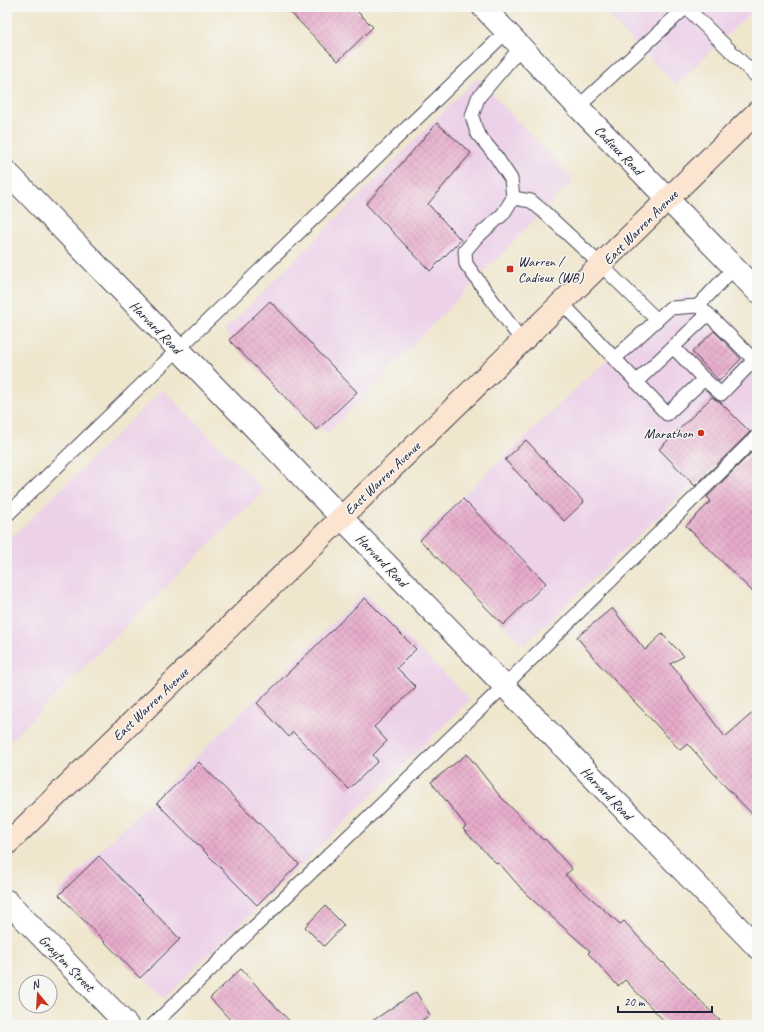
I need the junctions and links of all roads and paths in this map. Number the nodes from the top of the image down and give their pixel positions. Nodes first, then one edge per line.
1 (483, 7) edge
2 (514, 40) junction
3 (757, 77) edge
4 (578, 107) junction
5 (757, 112) edge
6 (7, 172) edge
7 (513, 198) junction
8 (668, 199) junction
9 (601, 265) junction
10 (734, 268) junction
11 (757, 291) edge
12 (562, 303) junction
13 (703, 310) junction
14 (656, 320) junction
15 (522, 341) junction
16 (673, 348) junction
17 (178, 350) junction
18 (614, 359) junction
19 (755, 359) edge
20 (704, 379) junction
21 (636, 382) junction
22 (757, 436) edge
23 (7, 515) edge
24 (341, 518) junction
25 (504, 686) junction
26 (7, 844) edge
27 (7, 900) edge
28 (757, 947) edge
29 (127, 1025) edge
30 (152, 1025) edge

1 - 2 street, Cadieux Road
2 - 4 street, Cadieux Road
2 - 7 lane
2 - 17 lane
3 - 4 lane
4 - 8 street, Cadieux Road
5 - 8 main road, East Warren Avenue
6 - 17 street, Harvard Road
7 - 9 lane
7 - 15 lane
8 - 9 main road, East Warren Avenue
8 - 10 street, Cadieux Road
9 - 12 main road, East Warren Avenue
9 - 14 lane
10 - 11 street, Cadieux Road
10 - 13 lane
12 - 15 main road, East Warren Avenue
12 - 18 lane
13 - 14 lane
13 - 16 lane
13 - 19 lane
14 - 18 lane
15 - 24 main road, East Warren Avenue
16 - 20 lane
16 - 21 lane
17 - 23 lane
17 - 24 street, Harvard Road
18 - 21 lane
19 - 20 lane
20 - 21 lane
22 - 25 lane
24 - 25 street, Harvard Road
24 - 26 main road, East Warren Avenue
25 - 28 street, Harvard Road
25 - 30 lane
27 - 29 street, Grayton Street

